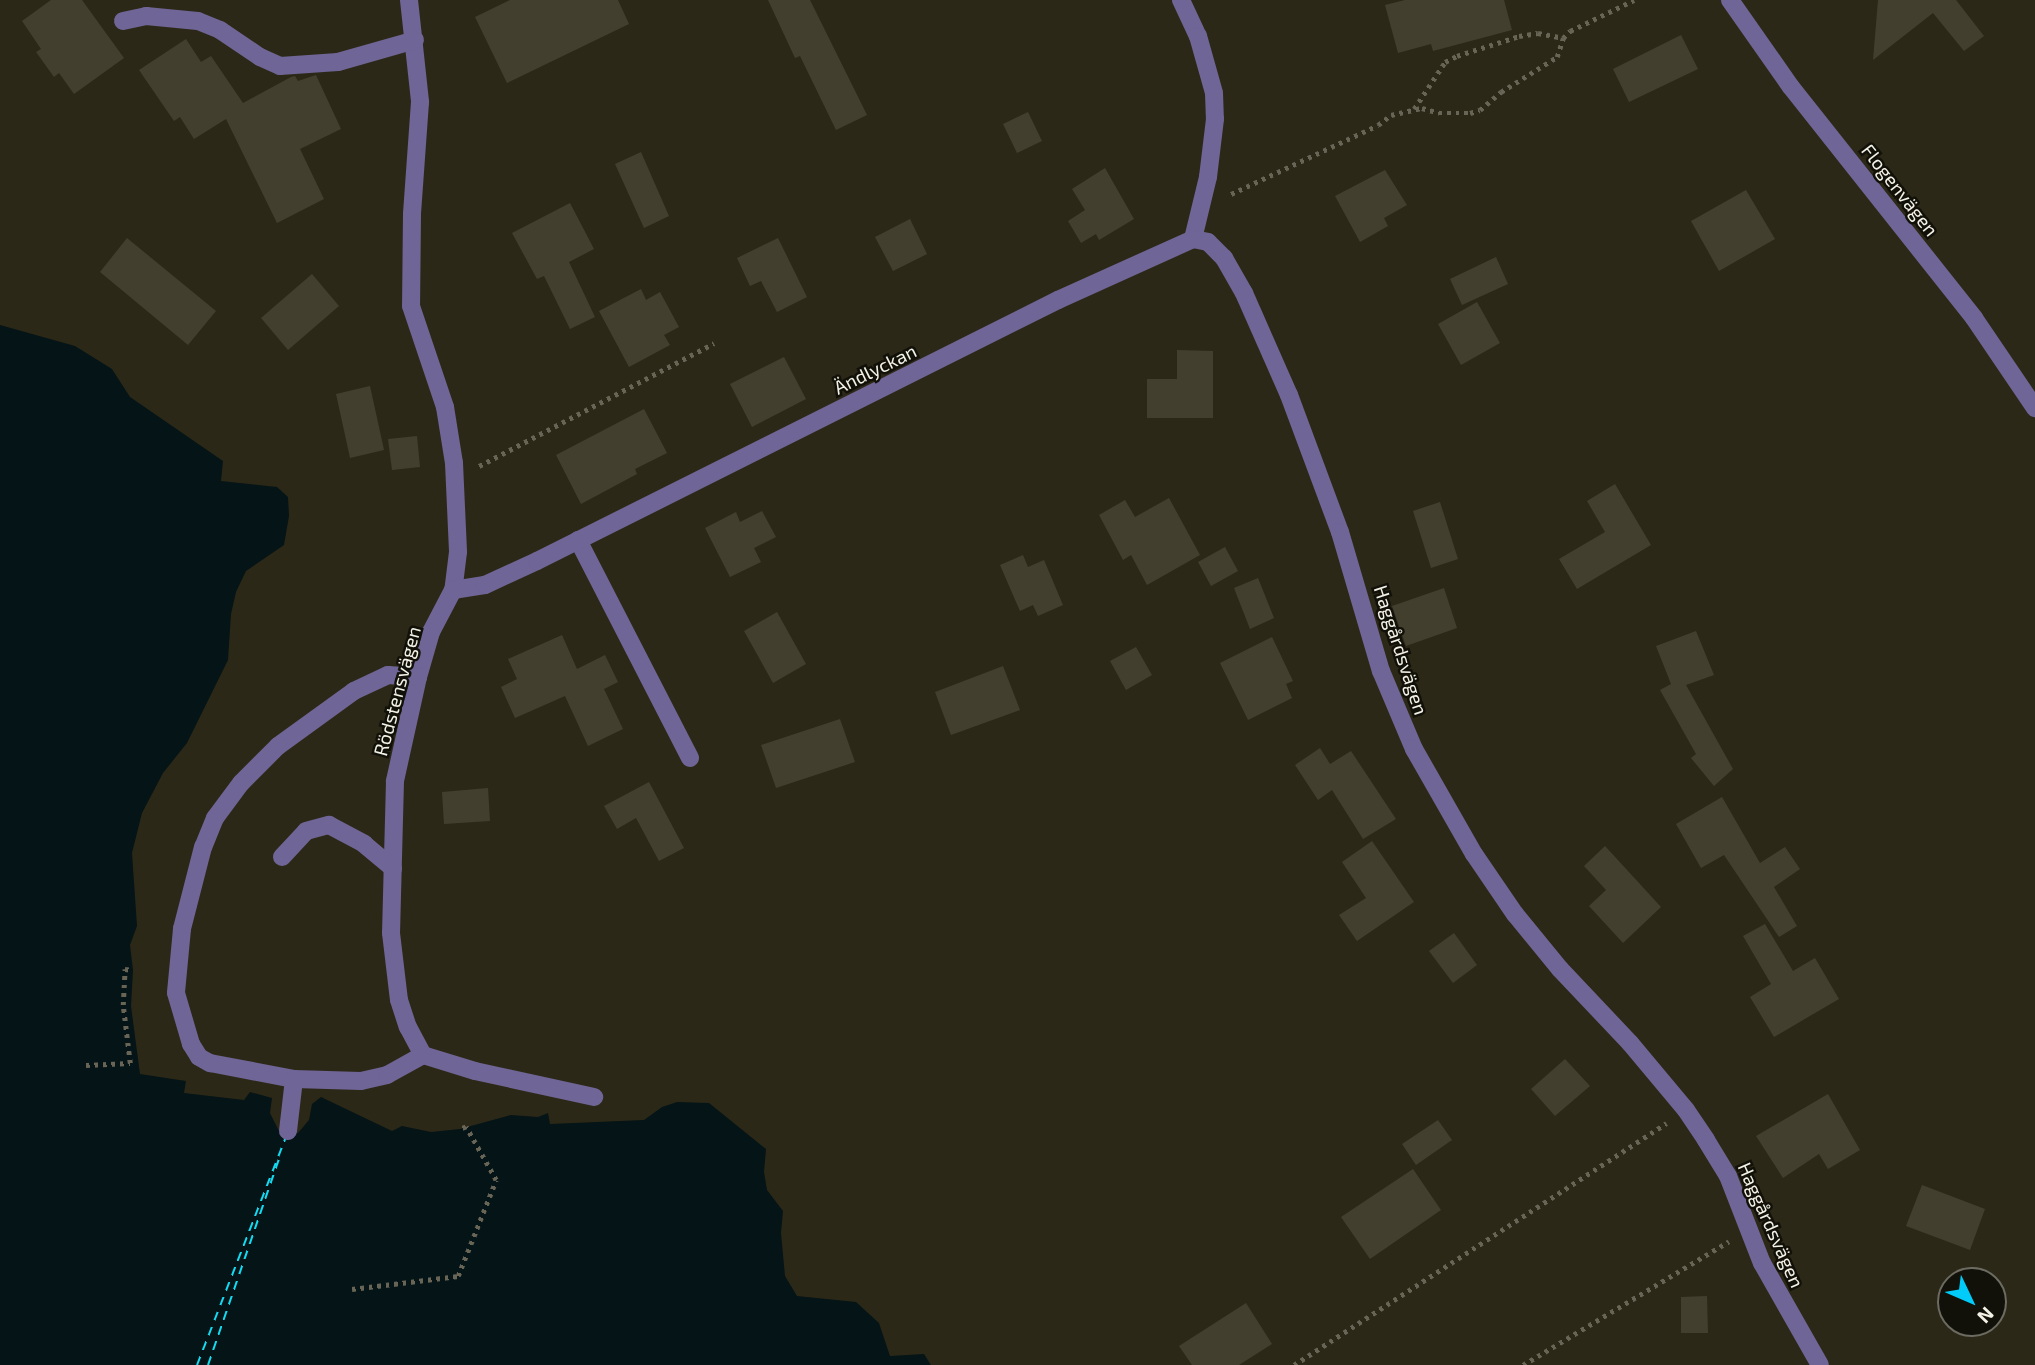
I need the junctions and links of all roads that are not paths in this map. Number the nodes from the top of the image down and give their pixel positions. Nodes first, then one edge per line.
1 (409, 0) edge
2 (1181, 0) edge
3 (1730, 0) edge
4 (123, 21) dead end
5 (415, 40) junction
6 (1193, 239) junction
7 (2035, 408) edge
8 (578, 540) junction
9 (453, 590) junction
10 (418, 677) junction
11 (690, 758) dead end
12 (282, 857) dead end
13 (393, 868) junction
14 (423, 1055) junction
15 (294, 1079) junction
16 (594, 1097) dead end
17 (288, 1131) dead end
18 (1820, 1365) edge

1 - 5 street, Rödstensvägen
2 - 6 street
3 - 7 street, Flogenvägen
4 - 5 street
5 - 9 street, Rödstensvägen
6 - 8 street, Ändlyckan
6 - 18 street, Haggårdsvägen
8 - 9 street, Ändlyckan
8 - 11 street
9 - 10 street, Rödstensvägen
10 - 13 street, Rödstensvägen
10 - 15 street
12 - 13 street
13 - 14 street, Rödstensvägen
14 - 15 street
14 - 16 street
15 - 17 street

